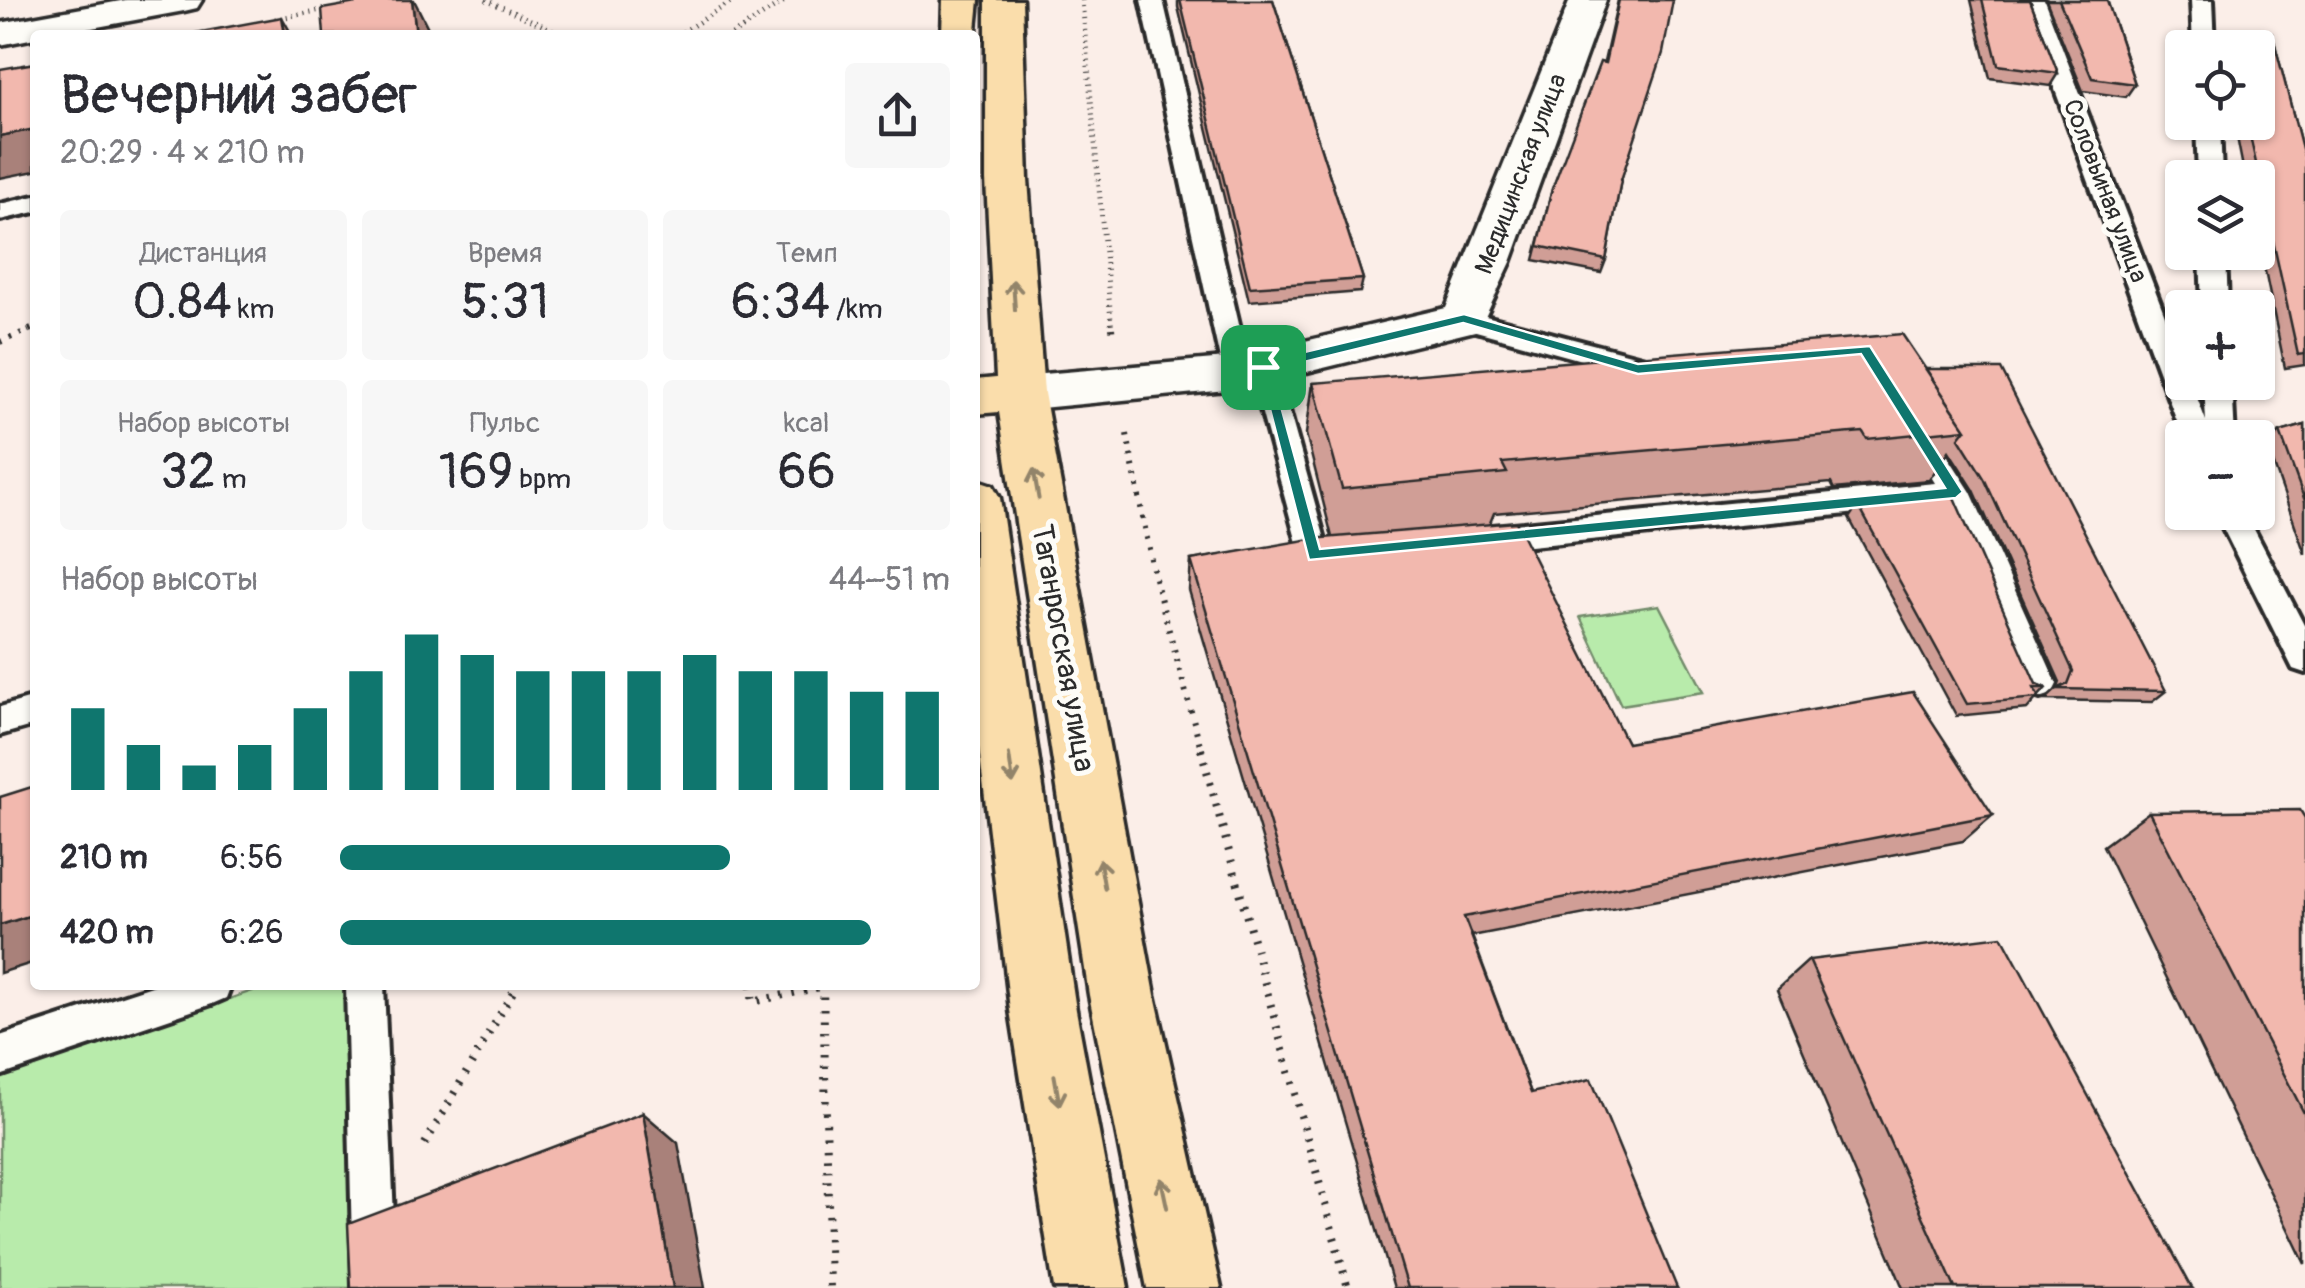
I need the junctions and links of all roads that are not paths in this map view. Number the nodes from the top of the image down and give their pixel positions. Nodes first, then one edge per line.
1 (184, 0) edge
2 (961, 0) edge
3 (1004, 0) edge
4 (1152, 0) edge
5 (1588, 0) edge
6 (2033, 0) edge
7 (2202, 0) edge
8 (960, 30) edge
9 (2203, 30) edge
10 (0, 34) edge
11 (30, 205) edge
12 (0, 212) edge
13 (1464, 318) junction
14 (1676, 366) edge
15 (1638, 369) junction
16 (1250, 370) junction
17 (1560, 377) edge
18 (998, 395) edge
19 (1896, 397) edge
20 (2191, 420) edge
21 (1956, 492) junction
22 (2239, 530) edge
23 (980, 536) edge
24 (1447, 542) edge
25 (1370, 550) edge
26 (2305, 659) edge
27 (2040, 684) edge
28 (30, 712) edge
29 (0, 721) edge
30 (197, 990) edge
31 (365, 990) edge
32 (0, 1056) edge
33 (375, 1288) edge
34 (1091, 1288) edge
35 (1184, 1288) edge

1 - 10 street
2 - 8 main road
18 -> 3 main road, Таганрогская улица
4 - 16 lane
5 - 13 street, Медицинская улица
6 - 20 lane, Соловьиная улица
7 - 9 lane
11 - 12 lane
13 - 15 lane
13 - 16 street
14 - 15 lane
15 - 17 lane
16 - 18 street
16 - 25 lane
35 -> 18 main road, Таганрогская улица
19 - 21 lane
21 - 24 lane
21 - 27 lane
22 - 26 lane
23 -> 34 main road, Таганрогская улица
28 - 29 lane
30 - 32 lane
31 - 33 lane

